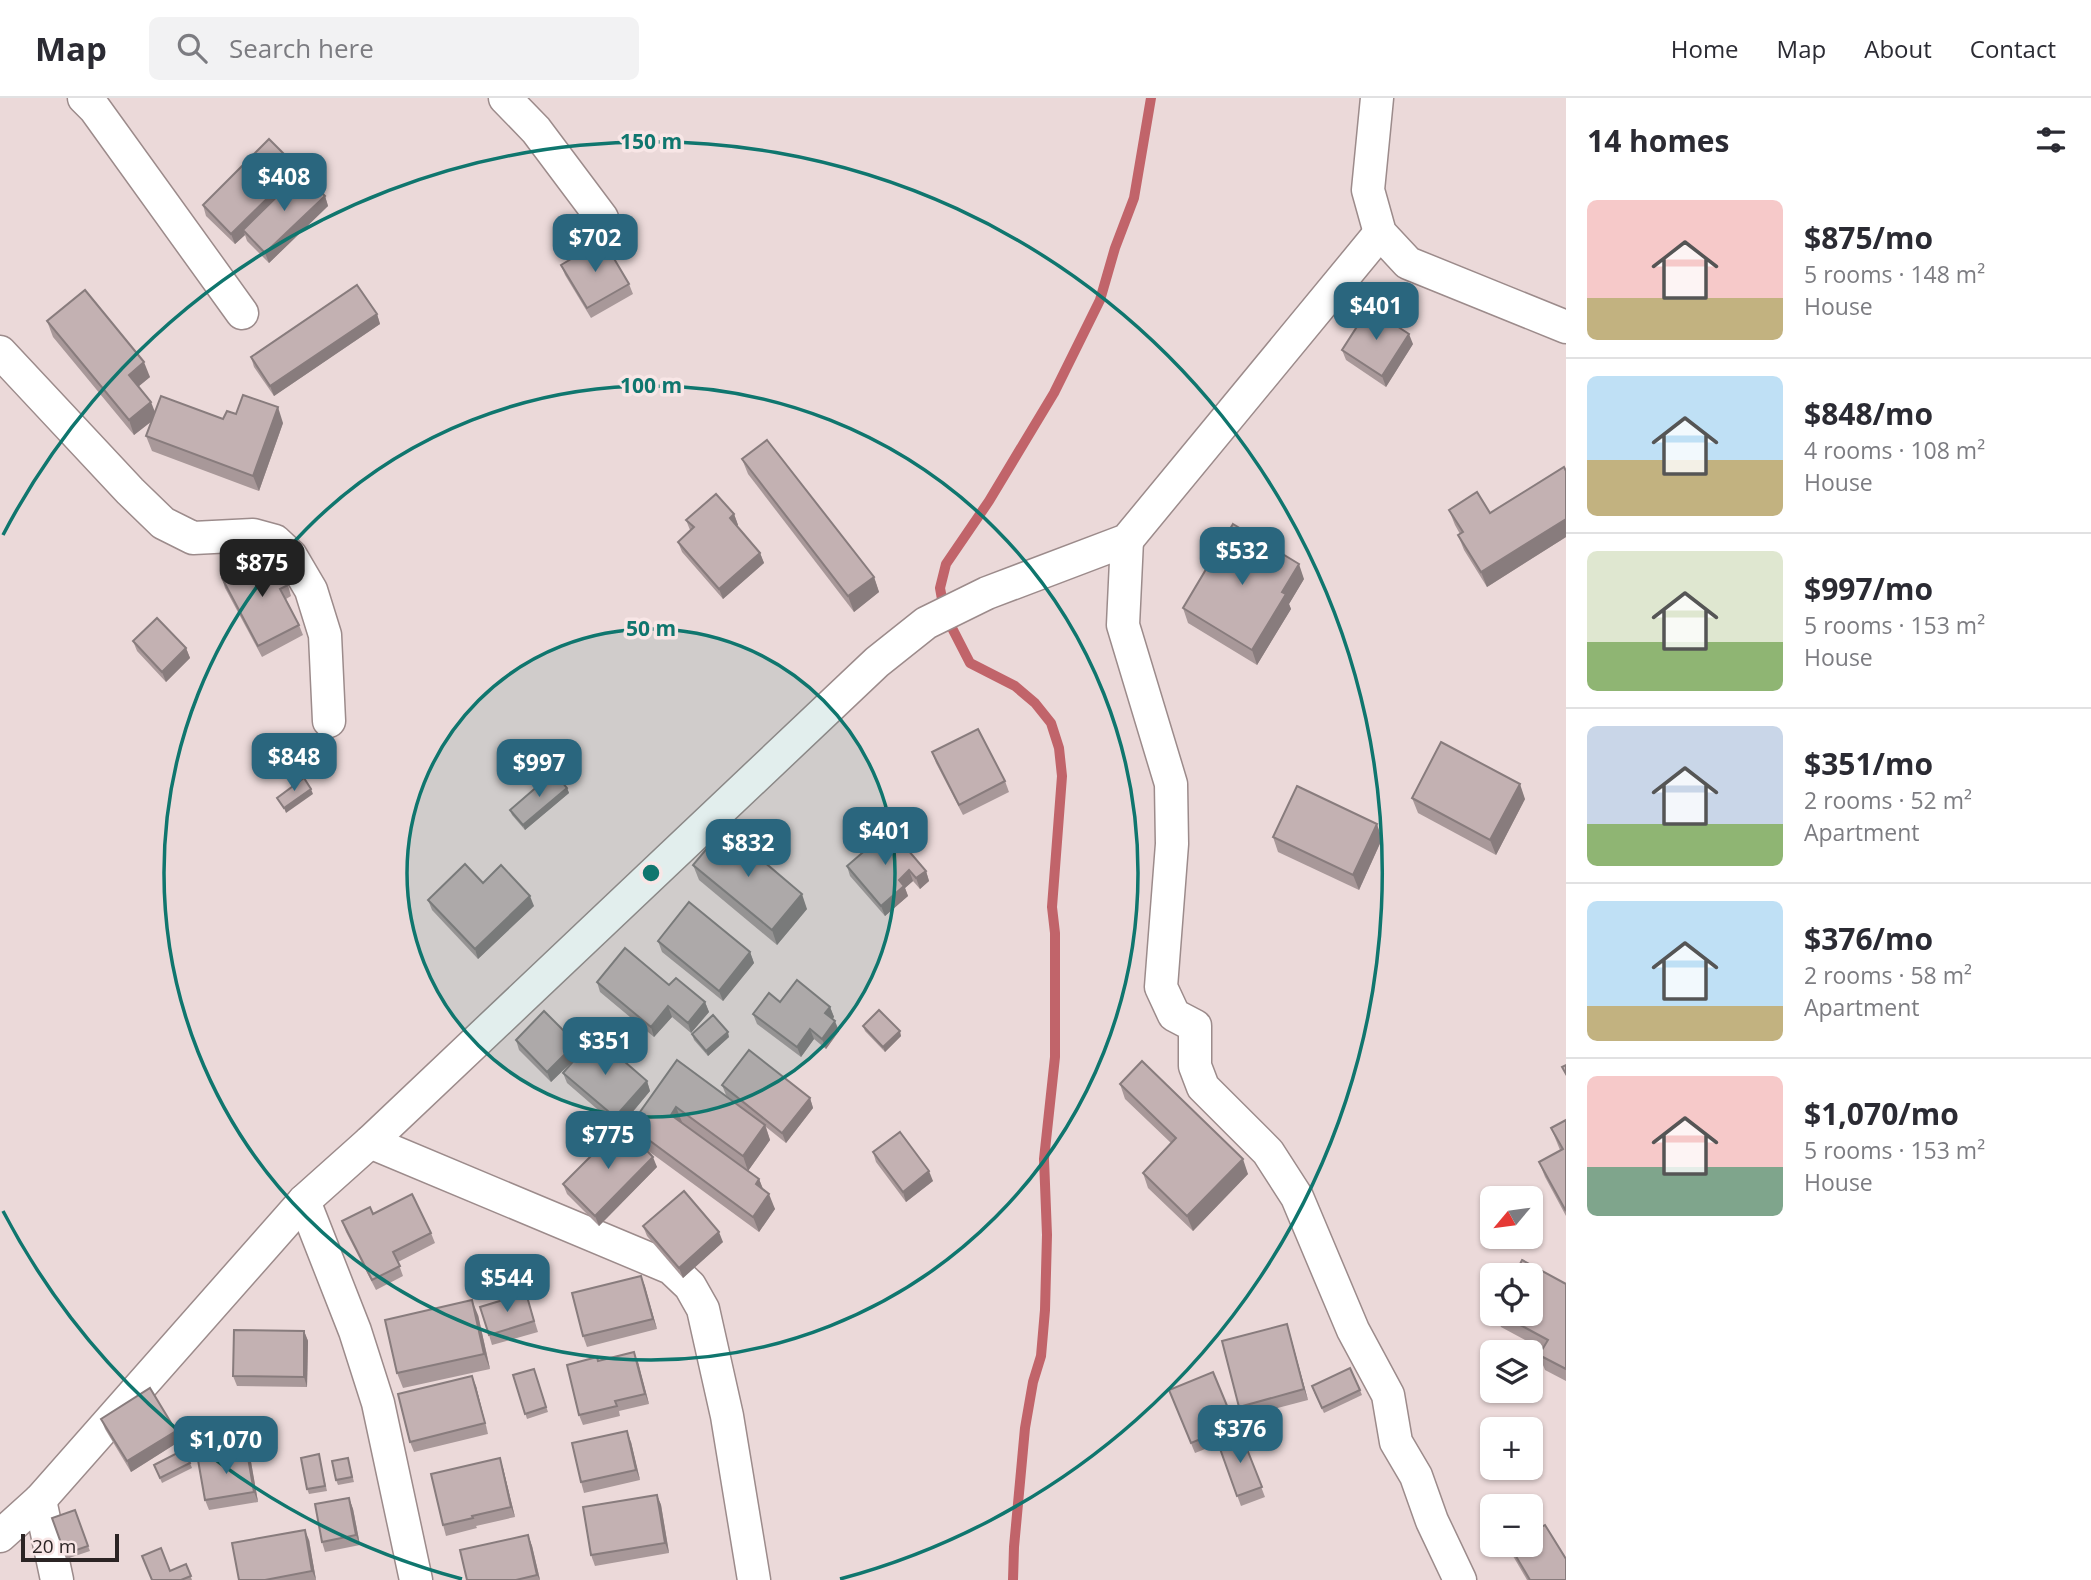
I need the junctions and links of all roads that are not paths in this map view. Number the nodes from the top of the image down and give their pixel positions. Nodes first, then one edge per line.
1 (84, 98) edge
2 (505, 98) edge
3 (1377, 98) edge
4 (602, 218) dead end
5 (1380, 233) junction
6 (242, 313) dead end
7 (1566, 327) edge
8 (0, 352) edge
9 (1127, 540) junction
10 (329, 721) dead end
11 (370, 1142) junction
12 (304, 1200) junction
13 (40, 1500) junction
14 (0, 1536) edge
15 (57, 1580) edge
16 (416, 1580) edge
17 (754, 1580) edge
18 (1460, 1580) edge

1 - 6 street
2 - 4 street
3 - 5 street
5 - 7 street
5 - 9 street
8 - 10 street
9 - 11 street
9 - 18 street
11 - 12 street
11 - 17 street
12 - 13 street
12 - 16 street
13 - 14 street
13 - 15 street

